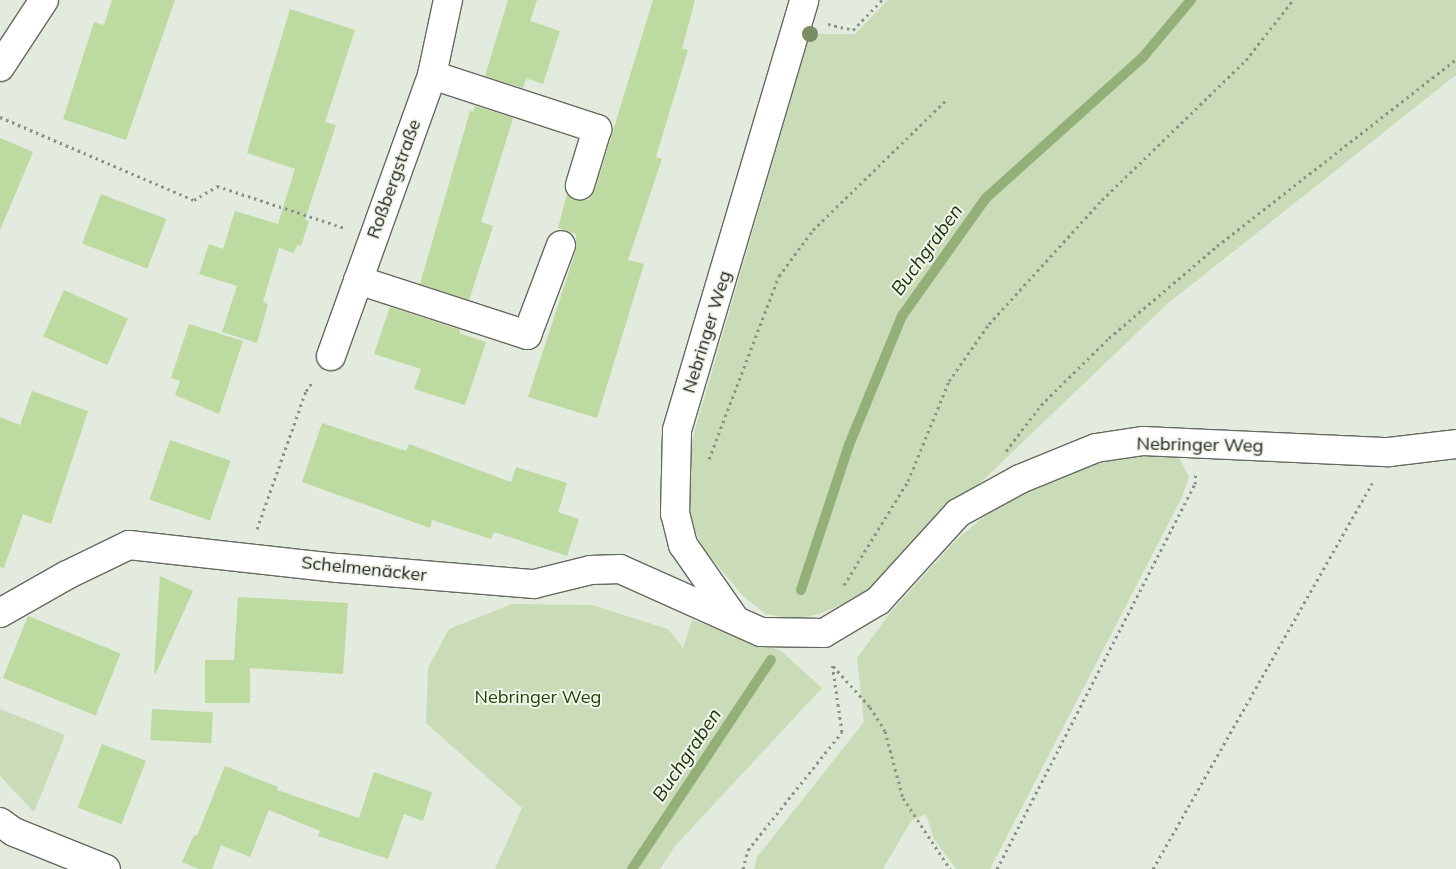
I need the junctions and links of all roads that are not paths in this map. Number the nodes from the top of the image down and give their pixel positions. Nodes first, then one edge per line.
1 (44, 0) edge
2 (448, 0) edge
3 (802, 8) edge
4 (0, 67) edge
5 (432, 74) junction
6 (580, 185) dead end
7 (561, 245) dead end
8 (358, 280) junction
9 (331, 356) road end
10 (1456, 444) edge
11 (0, 613) edge
12 (734, 618) junction
13 (0, 822) edge
14 (106, 869) edge

1 - 4 street
2 - 5 street, Roßbergstraße
3 - 12 street, Nebringer Weg
5 - 6 street
5 - 8 street, Roßbergstraße
7 - 8 street
8 - 9 street, Roßbergstraße
10 - 12 street, Nebringer Weg
11 - 12 street, Schelmenäcker
13 - 14 street

